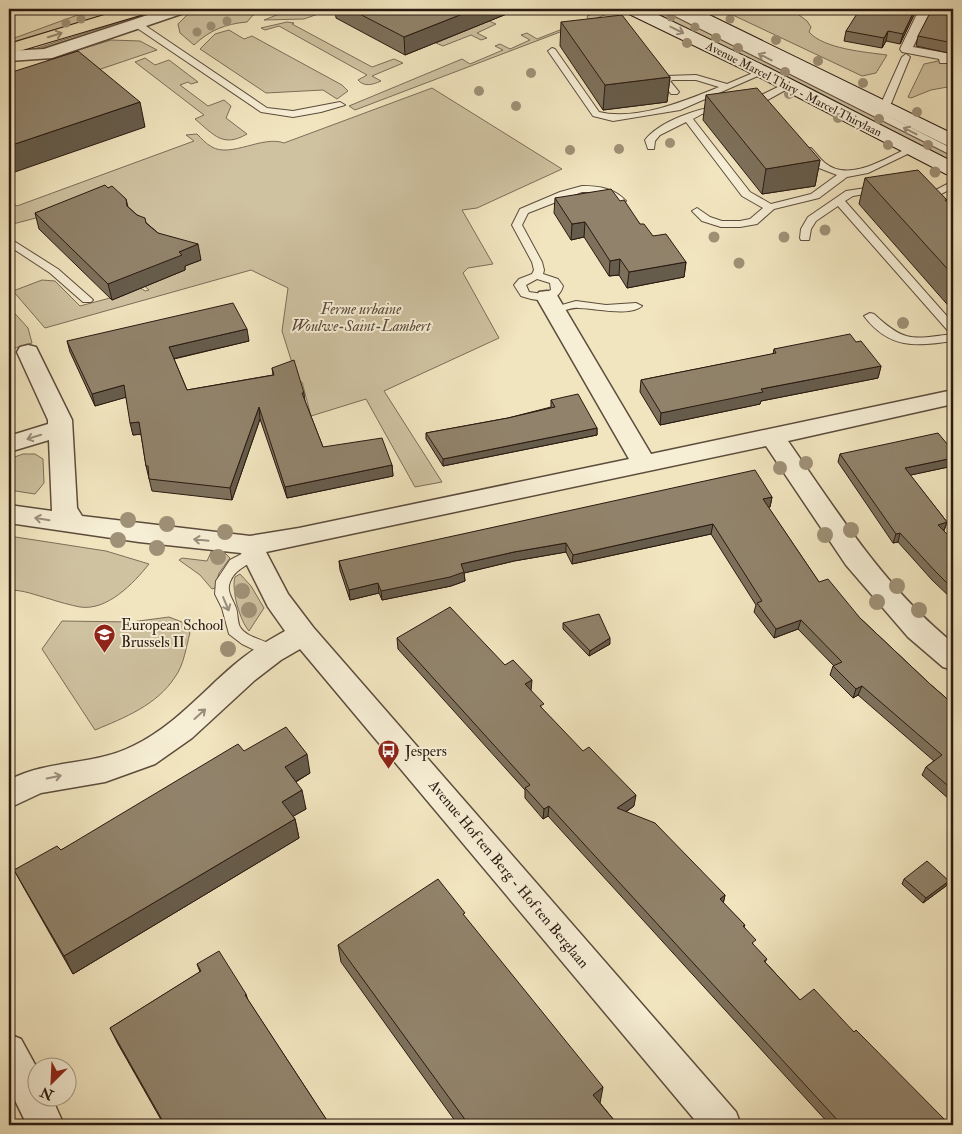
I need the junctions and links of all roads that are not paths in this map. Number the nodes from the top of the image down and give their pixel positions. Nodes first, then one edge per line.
1 (181, 9) edge
2 (633, 9) edge
3 (665, 9) edge
4 (684, 9) edge
5 (929, 9) edge
6 (139, 16) edge
7 (9, 49) edge
8 (552, 51) dead end
9 (9, 56) edge
10 (906, 57) dead end
11 (649, 59) edge
12 (945, 60) dead end
13 (763, 72) junction
14 (664, 79) junction
15 (788, 84) junction
16 (726, 87) junction
17 (674, 92) dead end
18 (340, 105) dead end
19 (885, 106) junction
20 (688, 119) junction
21 (953, 141) edge
22 (802, 144) edge
23 (651, 147) dead end
24 (913, 149) junction
25 (953, 153) edge
26 (953, 170) edge
27 (844, 174) junction
28 (953, 184) edge
29 (888, 188) edge
30 (921, 189) edge
31 (934, 194) junction
32 (621, 201) edge
33 (839, 201) junction
34 (770, 207) junction
35 (696, 211) dead end
36 (953, 215) edge
37 (805, 238) dead end
38 (9, 241) edge
39 (536, 276) junction
40 (87, 300) dead end
41 (551, 304) junction
42 (636, 306) dead end
43 (870, 316) dead end
44 (953, 330) edge
45 (953, 338) edge
46 (28, 352) dead end
47 (953, 397) edge
48 (60, 429) junction
49 (773, 438) junction
50 (9, 444) edge
51 (644, 463) junction
52 (9, 514) edge
53 (75, 524) junction
54 (252, 549) junction
55 (303, 634) junction
56 (272, 652) junction
57 (953, 659) edge
58 (9, 795) edge
59 (9, 1051) edge
60 (46, 1125) edge
61 (723, 1125) edge

1 - 6 street
2 -> 13 main road, Avenue Marcel Thiry - Marcel Thirylaan
25 -> 3 lane, Avenue Marcel Thiry - Marcel Thirylaan
4 - 19 main road, Avenue Marcel Thiry - Marcel Thirylaan
5 - 12 street
7 -> 6 highway
6 - 9 street
6 - 18 lane
8 - 16 lane
10 - 19 lane
11 - 14 lane
13 - 15 main road, Avenue Marcel Thiry - Marcel Thirylaan
13 - 16 lane
14 - 16 lane
14 - 17 lane
15 - 20 lane
15 - 24 main road, Avenue Marcel Thiry - Marcel Thirylaan
19 - 21 main road, Avenue Marcel Thiry - Marcel Thirylaan
20 - 23 lane
20 - 34 lane
22 - 27 lane
24 - 26 main road, Avenue Marcel Thiry - Marcel Thirylaan
24 - 27 lane
27 - 34 lane
28 - 31 lane
29 - 33 lane
30 - 31 lane
31 - 36 lane
32 - 39 lane
33 - 37 lane
33 - 44 lane
34 - 35 lane
38 - 40 lane
39 - 41 lane
39 - 41 lane
41 - 42 lane
41 - 51 street
43 - 45 lane
46 - 48 street
47 - 49 street
48 -> 50 street
48 - 53 street
49 - 51 street
49 - 57 street
51 - 54 street
53 -> 52 street
54 -> 53 street
54 - 55 street, Avenue Hof ten Berg - Hof ten Berglaan
54 -> 56 lane
55 - 56 street
55 - 61 street, Avenue Hof ten Berg - Hof ten Berglaan
58 -> 56 street
59 - 60 street

